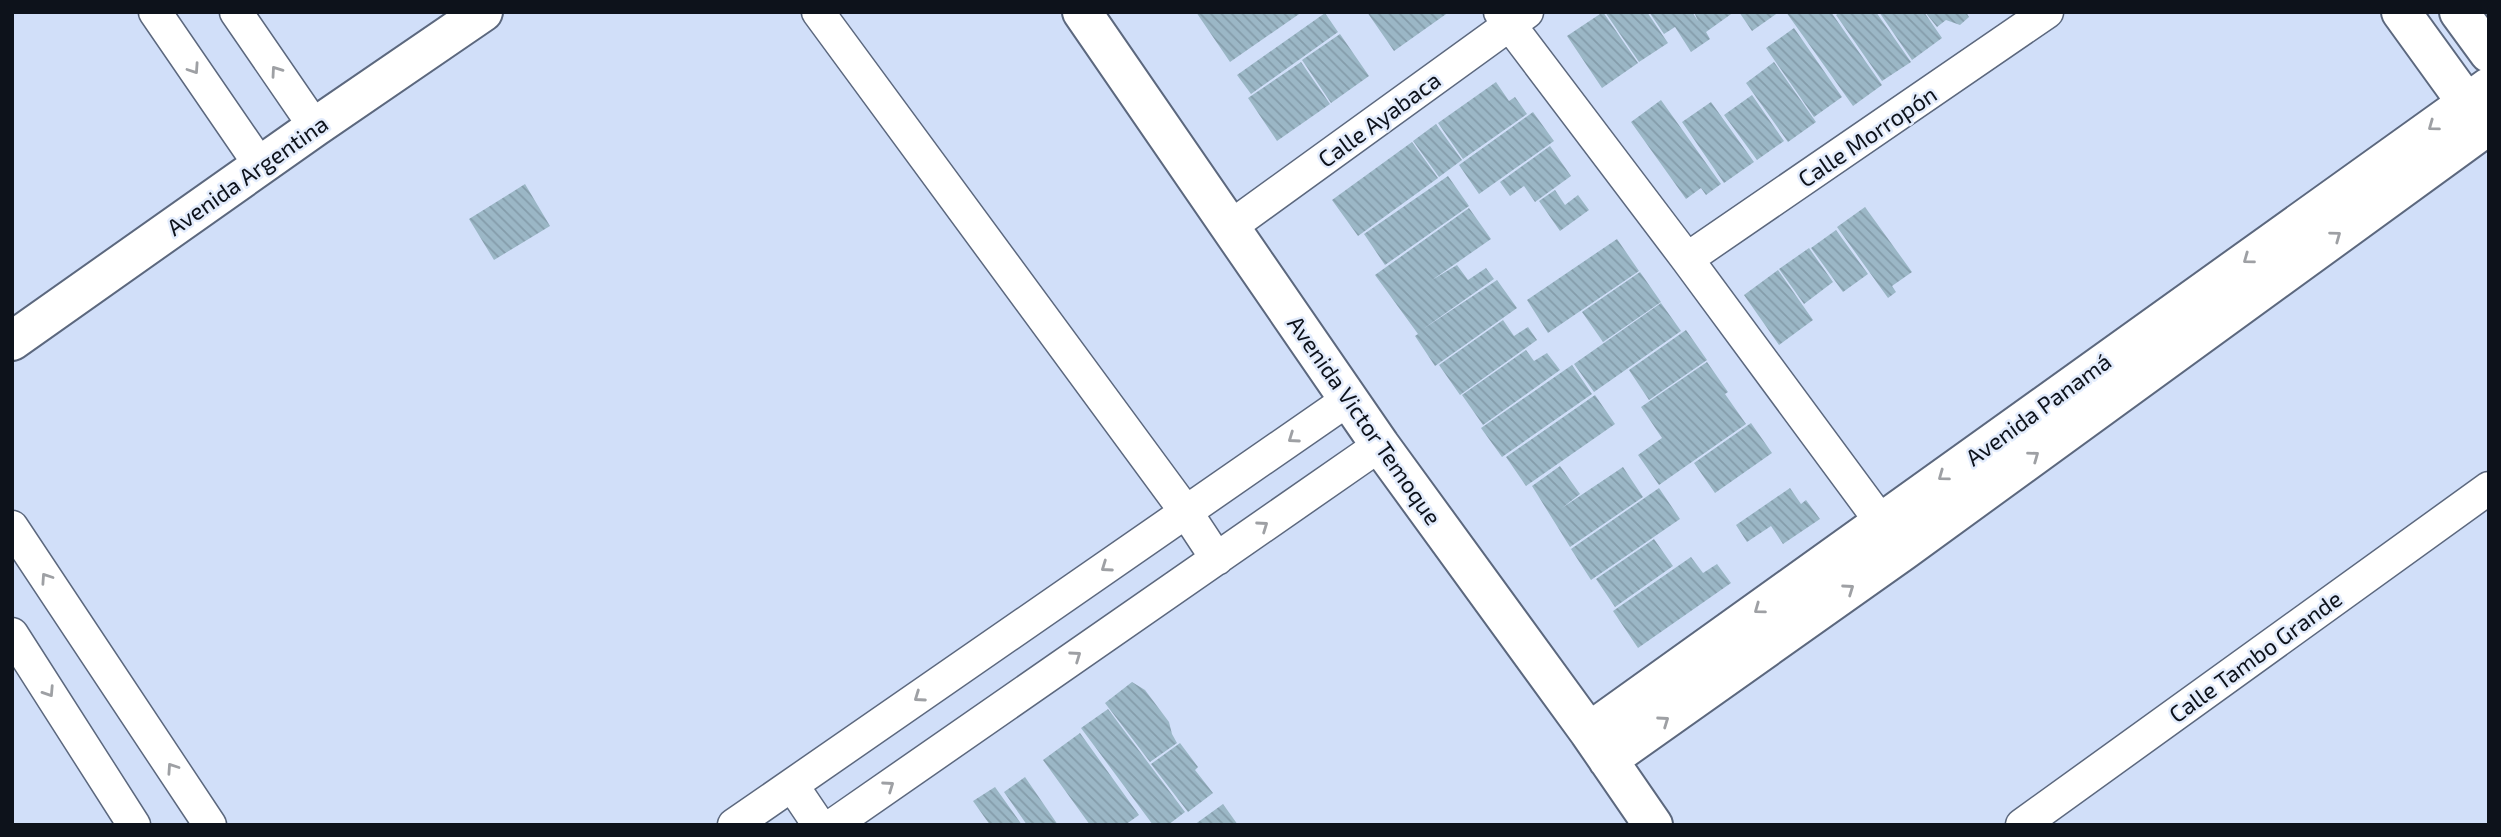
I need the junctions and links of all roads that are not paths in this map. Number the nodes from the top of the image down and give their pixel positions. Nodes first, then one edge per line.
1 (155, 12) edge
2 (236, 12) edge
3 (483, 12) edge
4 (818, 12) edge
5 (1082, 12) edge
6 (2048, 12) edge
7 (2401, 12) edge
8 (2459, 12) edge
9 (1512, 17) edge
10 (2489, 53) edge
11 (2483, 115) edge
12 (315, 127) junction
13 (260, 165) junction
14 (1230, 227) junction
15 (1687, 259) junction
16 (12, 341) edge
17 (1349, 399) junction
18 (1380, 445) junction
19 (2489, 488) edge
20 (1186, 512) junction
21 (1881, 522) junction
22 (12, 527) edge
23 (1903, 551) junction
24 (1217, 559) junction
25 (12, 634) edge
26 (1598, 746) junction
27 (792, 785) junction
28 (134, 825) edge
29 (210, 825) edge
30 (734, 825) edge
31 (819, 825) edge
32 (833, 825) edge
33 (1653, 825) edge
34 (2022, 825) edge

1 -> 13 street
12 -> 2 street
3 - 12 street, Avenida Argentina
4 - 20 street
5 - 14 street, Avenida Victor Temoque
6 - 15 street, Calle Morropón
7 - 11 street
8 - 10 street
9 - 14 street, Calle Ayabaca
9 - 15 street
11 -> 21 street, Avenida Panamá
23 -> 11 street, Avenida Panamá
12 - 13 street, Avenida Argentina
13 - 16 street, Avenida Argentina
14 - 17 street, Avenida Victor Temoque
15 - 21 street
17 - 18 street, Avenida Victor Temoque
17 -> 20 street
24 -> 18 street
18 - 26 street, Avenida Victor Temoque
19 - 34 street, Calle Tambo Grande
20 - 24 street
20 -> 27 street
21 - 23 street
21 -> 26 street, Avenida Panamá
29 -> 22 street
26 -> 23 street, Avenida Panamá
32 -> 24 street
25 -> 28 street
26 - 33 street, Avenida Victor Temoque
27 - 30 street
27 - 31 street

